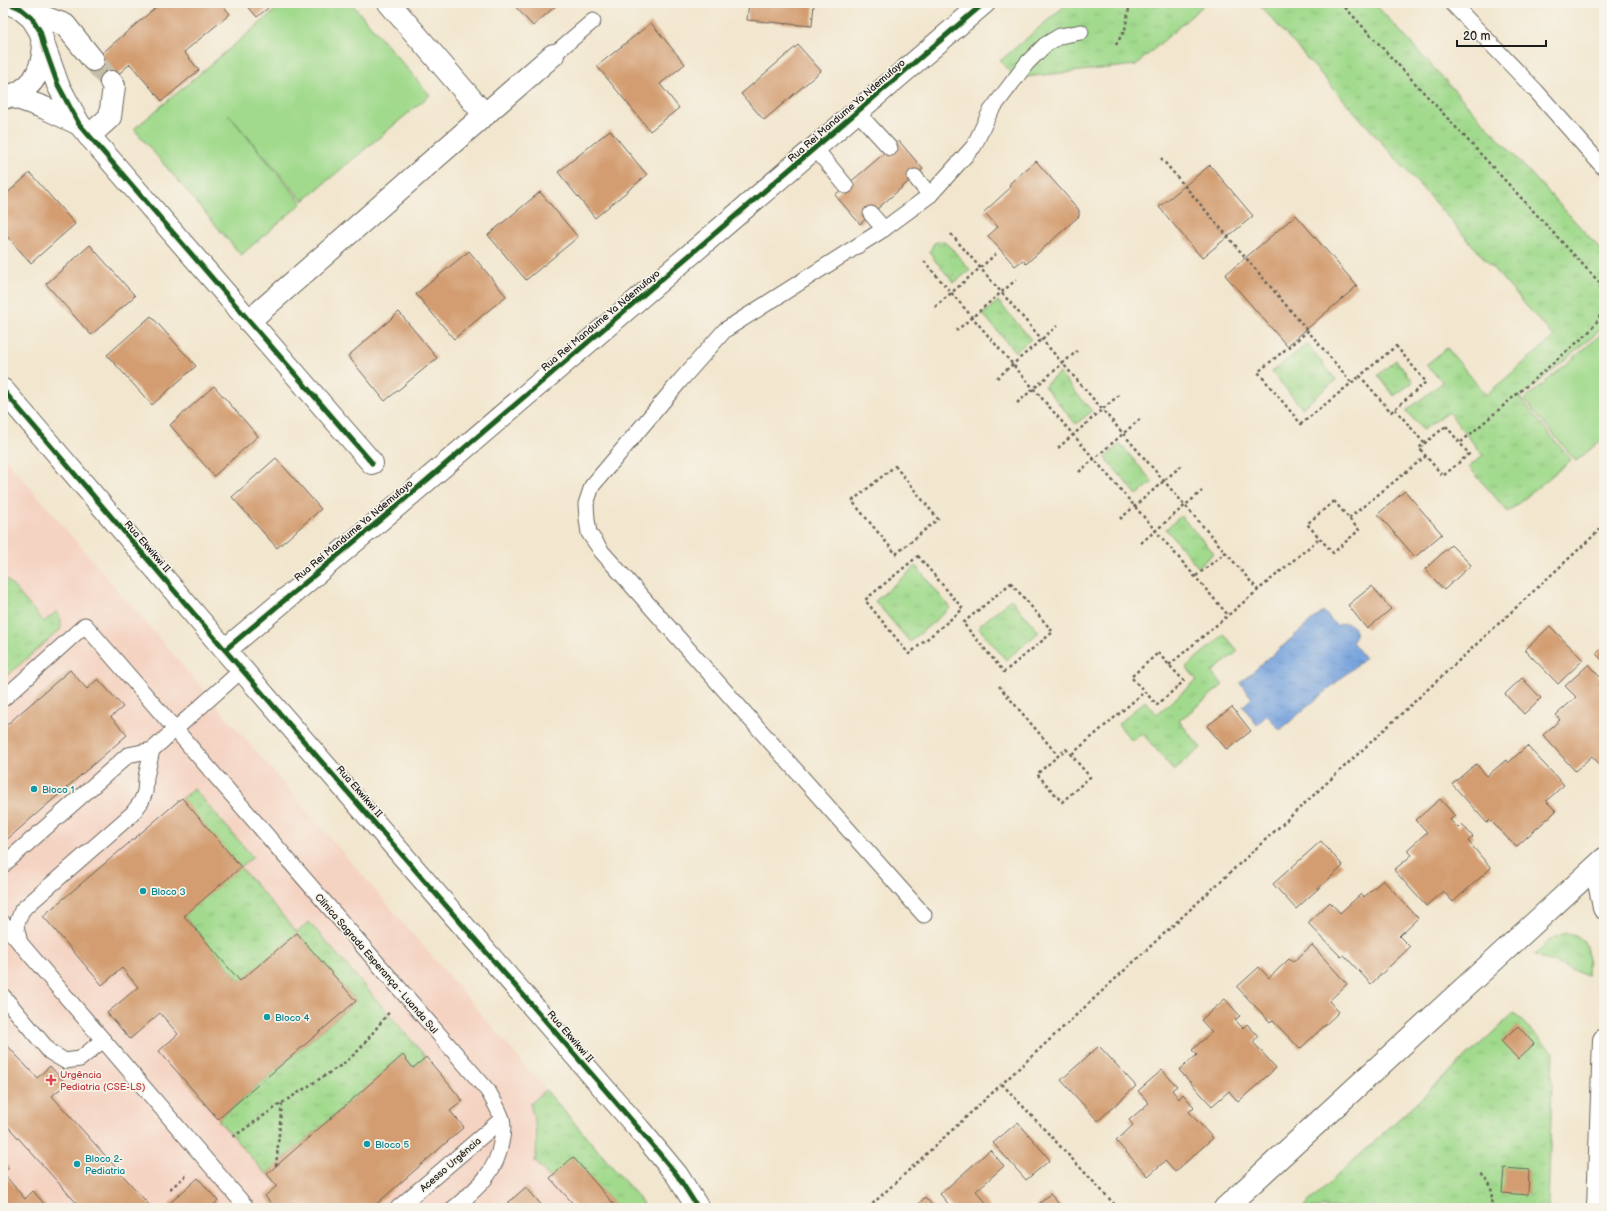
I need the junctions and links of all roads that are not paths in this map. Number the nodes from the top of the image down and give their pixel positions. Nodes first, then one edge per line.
1 (389, 3) edge
2 (984, 3) edge
3 (1452, 3) edge
4 (14, 5) edge
5 (593, 21) dead end
6 (1081, 32) dead end
7 (44, 46) junction
8 (553, 55) joint
9 (93, 60) tunnel mouth
10 (111, 82) tunnel mouth
11 (8, 97) edge
12 (857, 112) junction
13 (485, 115) junction
14 (84, 130) junction
15 (815, 148) junction
16 (890, 148) dead end
17 (1604, 168) edge
18 (914, 177) dead end
19 (846, 186) dead end
20 (930, 195) junction
21 (871, 214) dead end
22 (884, 229) junction
23 (249, 320) junction
24 (3, 390) edge
25 (372, 463) dead end
26 (225, 650) junction
27 (243, 669) junction
28 (3, 699) edge
29 (176, 729) junction
30 (152, 750) junction
31 (1600, 863) edge
32 (3, 865) edge
33 (1604, 908) edge
34 (924, 915) dead end
35 (3, 923) edge
36 (20, 943) junction
37 (3, 996) edge
38 (103, 1040) junction
39 (1604, 1040) edge
40 (502, 1119) junction
41 (247, 1208) edge
42 (398, 1208) edge
43 (454, 1208) edge
44 (698, 1208) edge
45 (1225, 1208) edge
46 (1598, 1208) edge

1 - 13 street
2 - 12 street, Rua Rei Mandume Ya Ndemufayo
3 - 17 lane
4 - 7 street
4 - 9 street
5 - 8 lane
6 - 20 lane
7 - 11 street
7 - 14 street
8 - 13 street
10 - 14 street
11 - 14 street
12 - 15 street, Rua Rei Mandume Ya Ndemufayo
12 - 16 lane
13 - 23 street
14 - 23 street
15 - 19 lane
15 - 26 street, Rua Rei Mandume Ya Ndemufayo
18 - 20 lane
20 - 22 lane
21 - 22 lane
22 - 34 lane
23 - 25 street
24 - 26 street, Rua Ekwikwi II
26 - 27 street, Rua Ekwikwi II
27 - 29 lane
27 - 44 street, Rua Ekwikwi II
28 - 29 lane, Clínica Sagrada Esperança - Luanda Sul
29 - 30 lane
29 - 40 lane, Clínica Sagrada Esperança - Luanda Sul
30 - 32 lane
30 - 36 lane
31 - 33 street
31 - 45 street
35 - 36 lane
36 - 38 lane
37 - 38 lane
38 - 41 lane
39 - 46 street
40 - 42 lane, Acesso Urgência
40 - 43 lane, Clínica Sagrada Esperança - Luanda Sul

